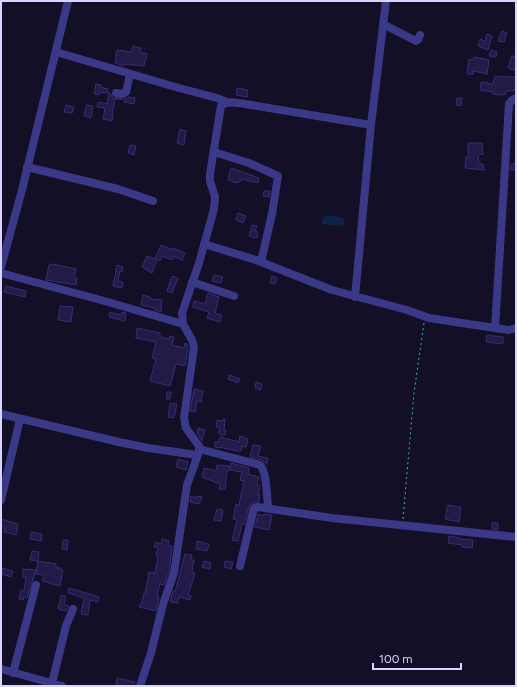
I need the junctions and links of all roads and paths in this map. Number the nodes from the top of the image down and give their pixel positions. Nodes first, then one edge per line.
1 (68, 1) edge
2 (386, 1) edge
3 (383, 24) junction
4 (420, 35) dead end
5 (56, 52) junction
6 (130, 74) junction
7 (116, 93) dead end
8 (516, 98) edge
9 (227, 102) junction
10 (371, 125) junction
11 (214, 152) junction
12 (27, 167) junction
13 (153, 201) dead end
14 (204, 244) junction
15 (261, 262) junction
16 (1, 267) edge
17 (1, 273) edge
18 (192, 282) junction
19 (234, 296) dead end
20 (355, 297) junction
21 (425, 317) junction
22 (183, 324) junction
23 (495, 328) junction
24 (516, 328) edge
25 (1, 414) edge
26 (20, 419) junction
27 (198, 452) junction
28 (1, 500) edge
29 (268, 508) junction
30 (403, 525) junction
31 (516, 537) edge
32 (240, 566) dead end
33 (36, 585) dead end
34 (72, 609) dead end
35 (1, 669) edge
36 (14, 673) junction
37 (52, 683) junction
38 (62, 686) edge
39 (140, 686) edge

1 - 5 street
2 - 3 street
3 - 4 street
3 - 10 street
5 - 6 street
5 - 12 street
6 - 7 street
6 - 9 street
8 - 23 street
9 - 10 street
9 - 11 street
10 - 20 street
11 - 14 street
11 - 15 street
12 - 13 street
12 - 16 street
14 - 15 street
14 - 18 street
15 - 20 street
17 - 22 street
18 - 19 street
18 - 22 street
20 - 21 street
21 - 23 street
21 - 30 path
22 - 27 street
23 - 24 street
25 - 26 street
26 - 27 street
26 - 28 street
27 - 29 street
27 - 39 street
29 - 30 street
29 - 32 street
30 - 31 street
33 - 36 street
34 - 37 street
35 - 36 street
36 - 37 street
37 - 38 street

